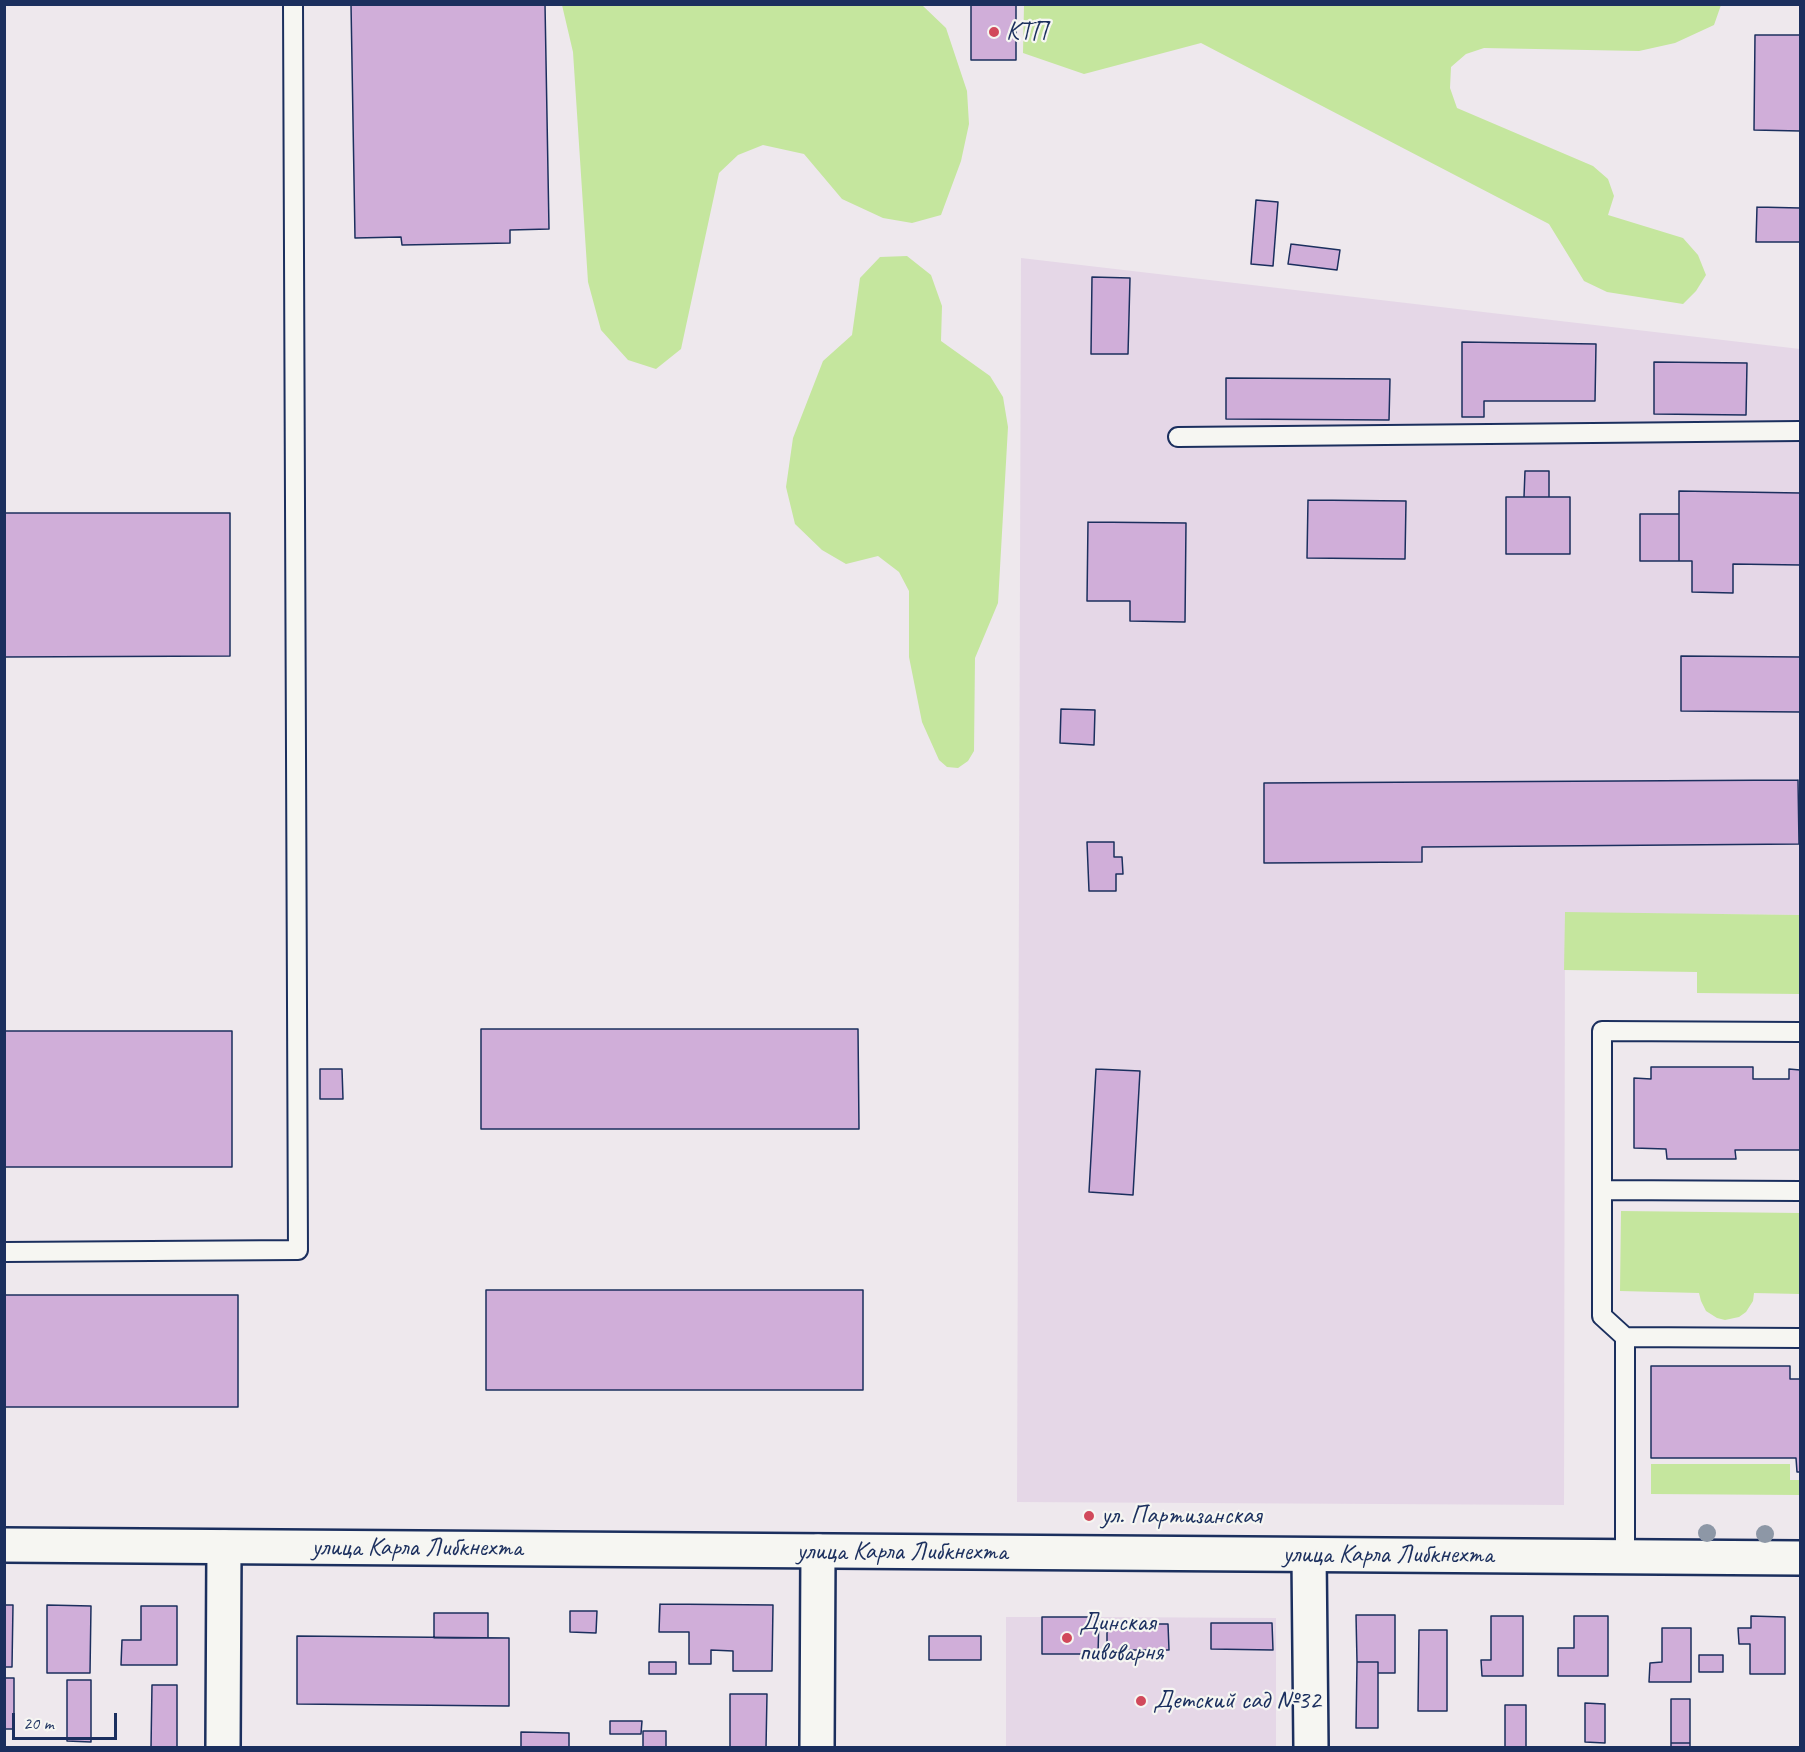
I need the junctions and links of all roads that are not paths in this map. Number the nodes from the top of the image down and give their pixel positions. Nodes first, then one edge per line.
1 (293, 4) edge
2 (1800, 431) edge
3 (1178, 437) dead end
4 (1800, 1032) edge
5 (1602, 1190) junction
6 (1800, 1191) edge
7 (4, 1252) edge
8 (1625, 1337) junction
9 (1800, 1338) edge
10 (4, 1545) edge
11 (224, 1547) junction
12 (818, 1551) junction
13 (1309, 1555) junction
14 (1625, 1557) junction
15 (1800, 1558) edge
16 (223, 1748) edge
17 (817, 1748) edge
18 (1311, 1748) edge

1 - 7 lane
2 - 3 lane
4 - 5 lane
5 - 6 lane
5 - 8 lane
8 - 9 lane
8 - 14 lane
10 - 11 street, улица Карла Либкнехта
11 - 12 street, улица Карла Либкнехта
11 - 16 street
12 - 13 street, улица Карла Либкнехта
12 - 17 street
13 - 14 street, улица Карла Либкнехта
13 - 18 street
14 - 15 street, улица Карла Либкнехта

